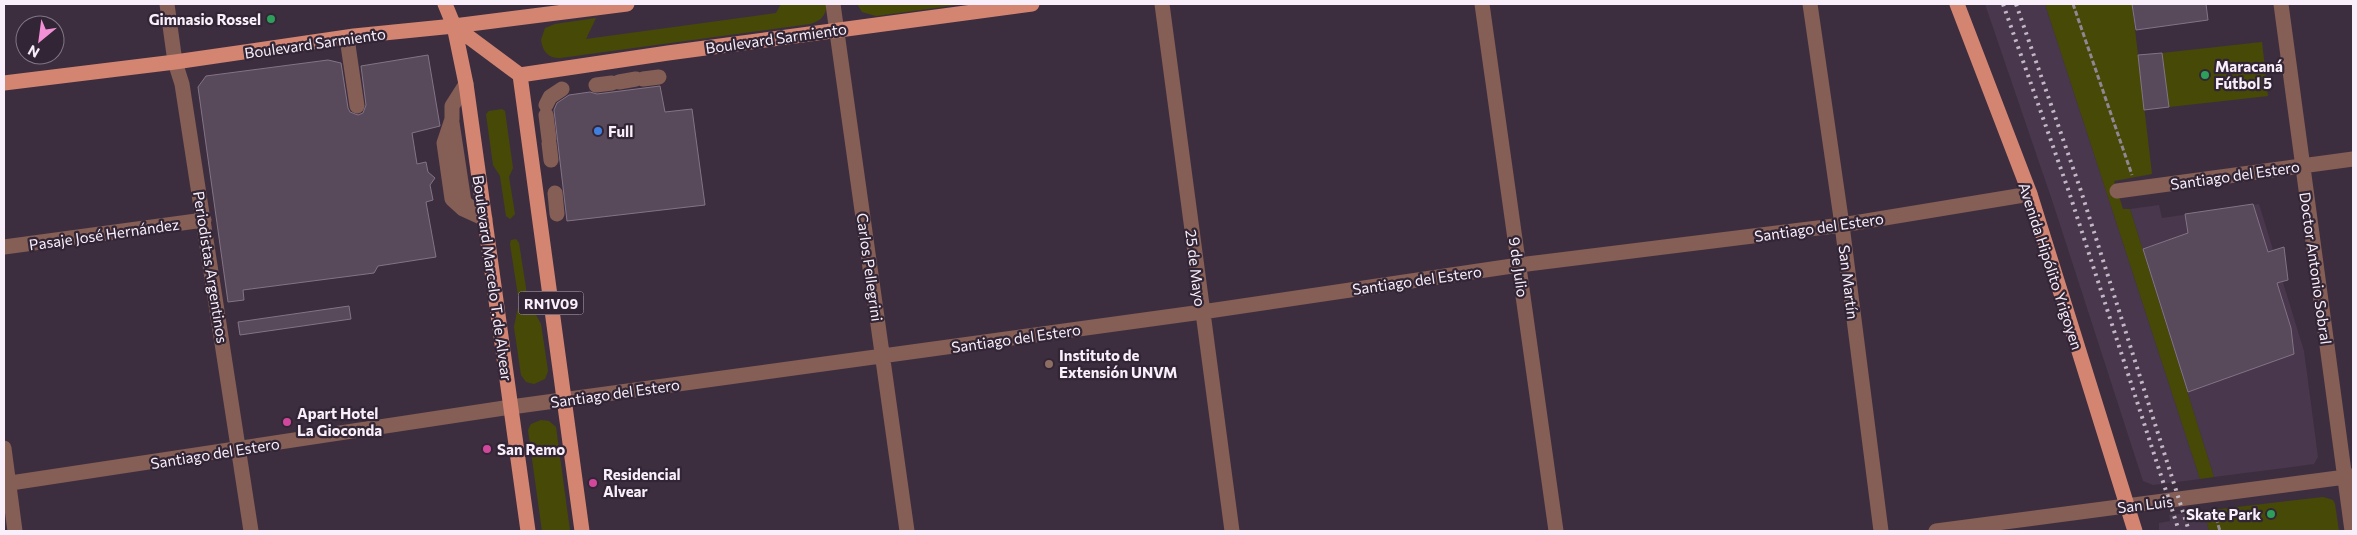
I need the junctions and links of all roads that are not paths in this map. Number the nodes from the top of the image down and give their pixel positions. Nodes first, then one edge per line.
1 (167, 4) edge
2 (444, 4) edge
3 (455, 4) edge
4 (627, 4) edge
5 (833, 4) edge
6 (1032, 4) edge
7 (1162, 4) edge
8 (1482, 4) edge
9 (1810, 4) edge
10 (1957, 4) edge
11 (2281, 4) edge
12 (454, 26) junction
13 (836, 30) junction
14 (348, 45) dead end
15 (175, 62) junction
16 (520, 75) junction
17 (659, 77) dead end
18 (4, 83) edge
19 (466, 84) junction
20 (596, 85) dead end
21 (562, 89) dead end
22 (357, 106) dead end
23 (452, 119) junction
24 (473, 132) junction
25 (457, 152) junction
26 (2353, 159) edge
27 (551, 160) dead end
28 (2302, 166) junction
29 (2117, 190) dead end
30 (555, 193) dead end
31 (2030, 194) junction
32 (558, 214) dead end
33 (485, 219) junction
34 (204, 220) junction
35 (1842, 225) junction
36 (4, 247) edge
37 (1519, 265) junction
38 (1202, 312) junction
39 (883, 356) junction
40 (564, 400) junction
41 (511, 408) junction
42 (4, 448) edge
43 (239, 449) junction
44 (2349, 476) edge
45 (6, 484) edge
46 (2128, 506) junction
47 (15, 531) edge
48 (251, 531) edge
49 (528, 531) edge
50 (582, 531) edge
51 (907, 531) edge
52 (1232, 531) edge
53 (1556, 531) edge
54 (1881, 531) edge
55 (1936, 531) edge
56 (2135, 531) edge
57 (2352, 531) edge

1 - 15 street, Periodistas Argentinos
2 - 12 main road, Boulevard Marcelo T. de Alvear / RN1V09
3 - 12 main road, Boulevard Marcelo T. de Alvear / RN1V09
4 - 12 main road, Boulevard Sarmiento
5 - 13 street, Carlos Pellegrini
6 - 13 main road, Boulevard Sarmiento
7 - 38 street, 25 de Mayo
8 - 37 street, 9 de Julio
9 - 35 street, San Martín
10 - 31 main road, Avenida Hipólito Yrigoyen
11 - 28 street, Doctor Antonio Sobral
12 - 15 main road, Boulevard Sarmiento
12 - 16 main road, Boulevard Marcelo T. de Alvear / RN1V09
12 - 19 main road, Boulevard Marcelo T. de Alvear / RN1V09
13 - 16 main road, Boulevard Sarmiento
13 - 39 street, Carlos Pellegrini
14 - 22 street
15 - 18 main road, Boulevard Sarmiento
15 - 34 street, Periodistas Argentinos
16 - 40 main road, RN1V09
17 - 20 street
19 - 23 street
19 - 24 main road, Boulevard Marcelo T. de Alvear / RN1V09
21 - 27 street
23 - 25 street
23 - 33 street
24 - 25 street
24 - 33 main road, Boulevard Marcelo T. de Alvear / RN1V09
25 - 33 street
26 - 28 street, Santiago del Estero
28 - 29 street, Santiago del Estero
28 - 44 street, Doctor Antonio Sobral
30 - 32 street
31 - 35 street, Santiago del Estero
31 - 46 main road, Avenida Hipólito Yrigoyen
33 - 41 main road, Boulevard Marcelo T. de Alvear / RN1V09
34 - 36 street, Pasaje José Hernández
34 - 43 street, Periodistas Argentinos
35 - 37 street, Santiago del Estero
35 - 54 street, San Martín
37 - 38 street, Santiago del Estero
37 - 53 street, 9 de Julio
38 - 39 street, Santiago del Estero
38 - 52 street, 25 de Mayo
39 - 40 street, Santiago del Estero
39 - 51 street, Carlos Pellegrini
40 - 41 street, Santiago del Estero
40 - 50 main road, RN1V09
41 - 43 street, Santiago del Estero
41 - 49 main road, Boulevard Marcelo T. de Alvear / RN1V09
42 - 45 street
43 - 45 street, Santiago del Estero
43 - 48 street, Periodistas Argentinos
44 - 46 street, San Luis
44 - 57 street, Doctor Antonio Sobral
45 - 47 street
46 - 55 street, San Luis
46 - 56 main road, Avenida Hipólito Yrigoyen

